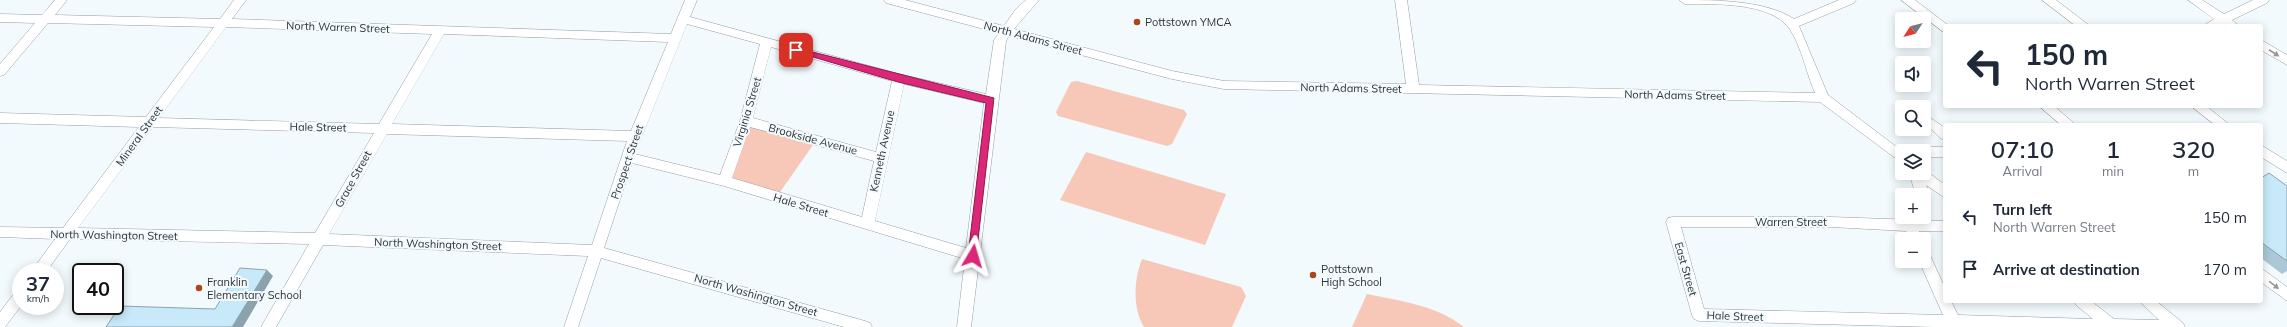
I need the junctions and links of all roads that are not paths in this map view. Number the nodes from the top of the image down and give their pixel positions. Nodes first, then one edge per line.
1 (62, 0) edge
2 (240, 0) edge
3 (691, 0) edge
4 (890, 0) edge
5 (1033, 0) edge
6 (1401, 0) edge
7 (1685, 0) edge
8 (1850, 0) edge
9 (1907, 0) edge
10 (2048, 0) edge
11 (2194, 0) edge
12 (2263, 0) edge
13 (0, 18) edge
14 (684, 19) junction
15 (2223, 19) junction
16 (44, 20) junction
17 (223, 23) junction
18 (1792, 24) junction
19 (2081, 24) edge
20 (2213, 24) edge
21 (2230, 24) edge
22 (1943, 27) edge
23 (440, 31) junction
24 (1006, 31) junction
25 (676, 38) junction
26 (767, 41) junction
27 (2263, 45) edge
28 (2287, 61) edge
29 (0, 72) edge
30 (898, 78) junction
31 (1413, 89) junction
32 (1823, 98) junction
33 (991, 100) junction
34 (2048, 108) edge
35 (2200, 108) edge
36 (0, 118) edge
37 (746, 121) junction
38 (148, 123) junction
39 (2067, 123) edge
40 (2221, 123) edge
41 (1932, 124) dead end
42 (381, 128) junction
43 (1943, 133) edge
44 (635, 136) junction
45 (1895, 151) edge
46 (2263, 151) edge
47 (1931, 152) edge
48 (1943, 152) edge
49 (628, 157) junction
50 (880, 158) junction
51 (2263, 161) edge
52 (2284, 162) edge
53 (1929, 180) edge
54 (724, 181) junction
55 (1943, 191) edge
56 (1673, 222) joint
57 (1895, 222) edge
58 (1930, 224) edge
59 (867, 225) junction
60 (1943, 226) edge
61 (0, 232) edge
62 (67, 234) junction
63 (319, 239) junction
64 (597, 251) junction
65 (973, 256) junction
66 (45, 263) edge
67 (1929, 268) edge
68 (2263, 276) edge
69 (2287, 295) edge
70 (1943, 299) edge
71 (1945, 303) edge
72 (2083, 303) edge
73 (2148, 303) edge
74 (12, 307) edge
75 (1699, 315) joint
76 (0, 323) edge
77 (1954, 324) edge
78 (2069, 326) edge
79 (2112, 326) junction
80 (268, 327) edge
81 (571, 327) edge
82 (865, 327) edge
83 (964, 327) edge
84 (2178, 327) edge

1 - 16 street
2 - 17 street, Mineral Street
3 - 14 street, Prospect Street
4 - 24 street, North Adams Street
5 - 24 street
6 - 31 street
7 - 18 street
8 - 18 street
9 - 22 street
10 - 19 street
11 - 15 street
12 - 15 street
13 - 16 street, North Warren Street
14 - 25 street, Prospect Street
14 - 26 street
15 - 20 street
15 - 21 street
16 - 17 street, North Warren Street
16 - 29 street
17 - 23 street, North Warren Street
17 - 38 street, Mineral Street
18 - 32 street
23 - 25 street, North Warren Street
23 - 42 street, Grace Street
24 - 31 street, North Adams Street
24 - 33 street
25 - 44 street, Prospect Street
26 - 30 street
26 - 37 street, Virginia Street
27 -> 28 street
30 - 33 street
30 - 50 street, Kenneth Avenue
31 - 32 street, North Adams Street
32 - 45 street
33 - 65 street
34 - 39 street
35 - 40 street
36 - 38 street, Hale Street
37 - 50 street, Brookside Avenue
37 - 54 street, Virginia Street
38 - 42 street, Hale Street
38 - 62 street, Mineral Street
41 - 43 street
42 - 44 street, Hale Street
42 - 63 street, Grace Street
44 - 49 street, Prospect Street
46 - 52 street
47 - 48 street
49 - 54 street, Hale Street
49 - 64 street, Prospect Street
50 - 59 street, Kenneth Avenue
51 - 52 street
53 - 55 street
54 - 59 street, Hale Street
56 - 57 street, Warren Street
56 - 75 street, East Street
58 - 60 street, Warren Street
59 - 65 street, Hale Street
61 - 62 street, North Washington Street
62 - 63 street, North Washington Street
62 - 66 street, Mineral Street
63 - 64 street, North Washington Street
63 - 80 street, Grace Street
64 - 81 street, Prospect Street
64 - 82 street, North Washington Street
65 - 83 street
67 - 70 street
68 -> 69 street
71 - 77 street
72 - 79 street
73 - 84 street
74 - 76 street
75 - 77 street, Hale Street
77 - 78 street, Hale Street
78 - 79 street, Hale Street
79 - 84 street, Hale Street

